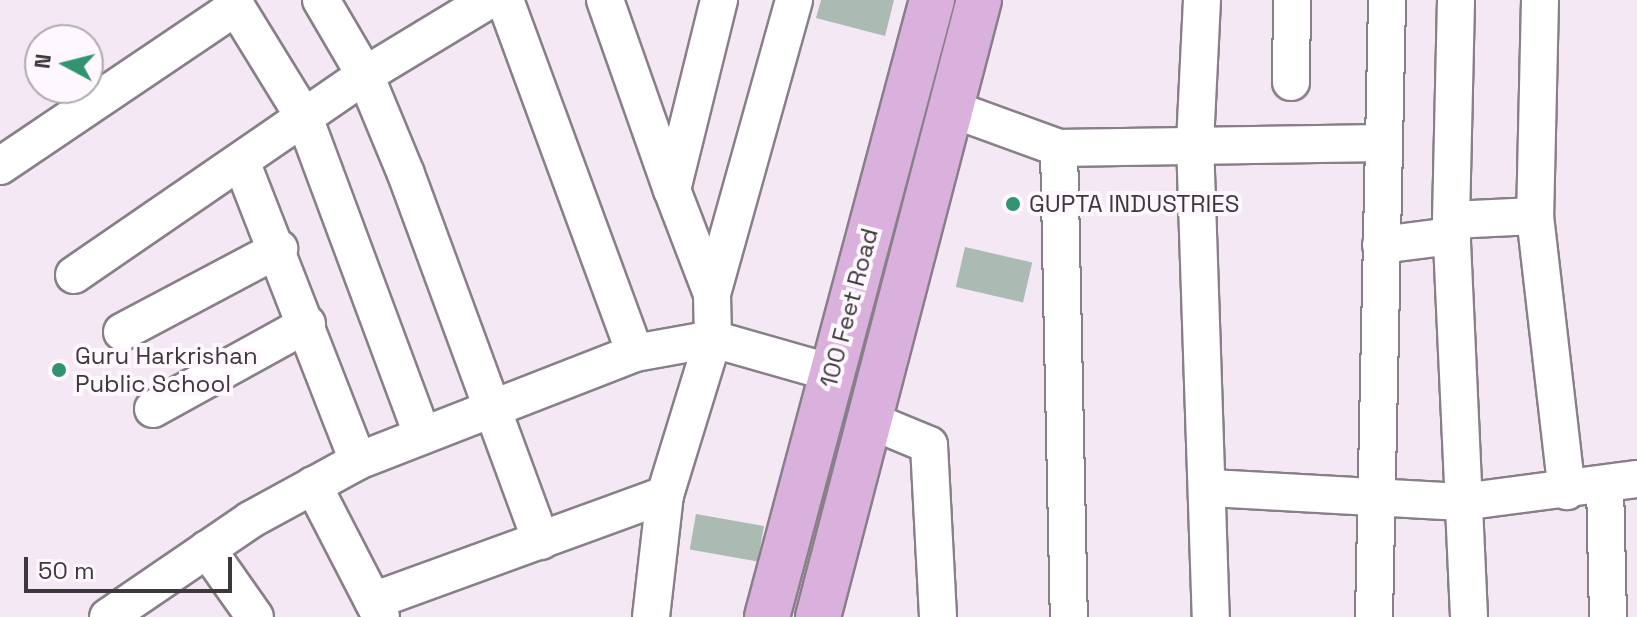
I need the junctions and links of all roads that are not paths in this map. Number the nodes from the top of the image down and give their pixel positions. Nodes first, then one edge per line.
1 (321, 0) edge
2 (489, 0) edge
3 (505, 0) edge
4 (605, 0) edge
5 (719, 0) edge
6 (794, 0) edge
7 (932, 0) edge
8 (979, 0) edge
9 (1202, 0) edge
10 (1292, 0) edge
11 (1387, 0) edge
12 (1456, 0) edge
13 (1540, 0) edge
14 (234, 3) edge
15 (365, 75) junction
16 (1291, 82) dead end
17 (952, 109) junction
18 (304, 117) junction
19 (1195, 142) junction
20 (1382, 143) junction
21 (1059, 148) junction
22 (241, 161) junction
23 (0, 166) edge
24 (672, 190) junction
25 (1535, 216) junction
26 (1452, 228) junction
27 (1381, 245) junction
28 (279, 249) junction
29 (74, 275) dead end
30 (712, 294) junction
31 (307, 324) junction
32 (122, 332) dead end
33 (713, 339) junction
34 (635, 353) junction
35 (832, 373) junction
36 (874, 404) junction
37 (493, 407) junction
38 (153, 409) dead end
39 (422, 434) junction
40 (358, 461) junction
41 (1621, 482) edge
42 (313, 485) junction
43 (1211, 488) junction
44 (1567, 491) junction
45 (665, 495) junction
46 (1375, 495) junction
47 (1462, 502) junction
48 (541, 541) junction
49 (207, 549) junction
50 (377, 609) edge
51 (108, 617) edge
52 (255, 617) edge
53 (651, 617) edge
54 (767, 617) edge
55 (818, 617) edge
56 (938, 617) edge
57 (1069, 617) edge
58 (1211, 617) edge
59 (1374, 617) edge
60 (1469, 617) edge
61 (1608, 617) edge

1 - 15 street
2 - 15 street
3 - 34 street
4 - 24 street
5 - 24 street
6 - 30 street
7 - 35 main road, 100 Feet Road
8 - 17 main road, 100 Feet Road
9 - 19 street
10 - 16 street
11 - 20 street
12 - 26 street
13 - 25 street
14 - 18 street
14 - 23 street
15 - 18 street
15 - 37 street
17 - 21 street
17 - 36 main road, 100 Feet Road
18 - 22 street
18 - 39 street
19 - 20 street
19 - 21 street
19 - 43 street
20 - 27 street
21 - 57 street
22 - 28 street
22 - 29 street
24 - 30 street
25 - 26 street
25 - 44 street
26 - 27 street
26 - 47 street
27 - 46 street
28 - 31 street
28 - 32 street
30 - 33 street
31 - 38 street
31 - 40 street
33 - 34 street
33 - 35 street
33 - 45 street
34 - 37 street
35 - 36 main road
35 - 54 main road, 100 Feet Road
36 - 55 main road, 100 Feet Road
36 - 56 street
37 - 39 street
37 - 48 street
39 - 40 street
40 - 42 street
41 - 44 street
41 - 61 street
42 - 49 street
42 - 50 street
43 - 46 street
43 - 58 street
44 - 47 street
45 - 48 street
45 - 53 street
46 - 47 street
46 - 59 street
47 - 60 street
48 - 50 street
49 - 51 street
49 - 52 street

